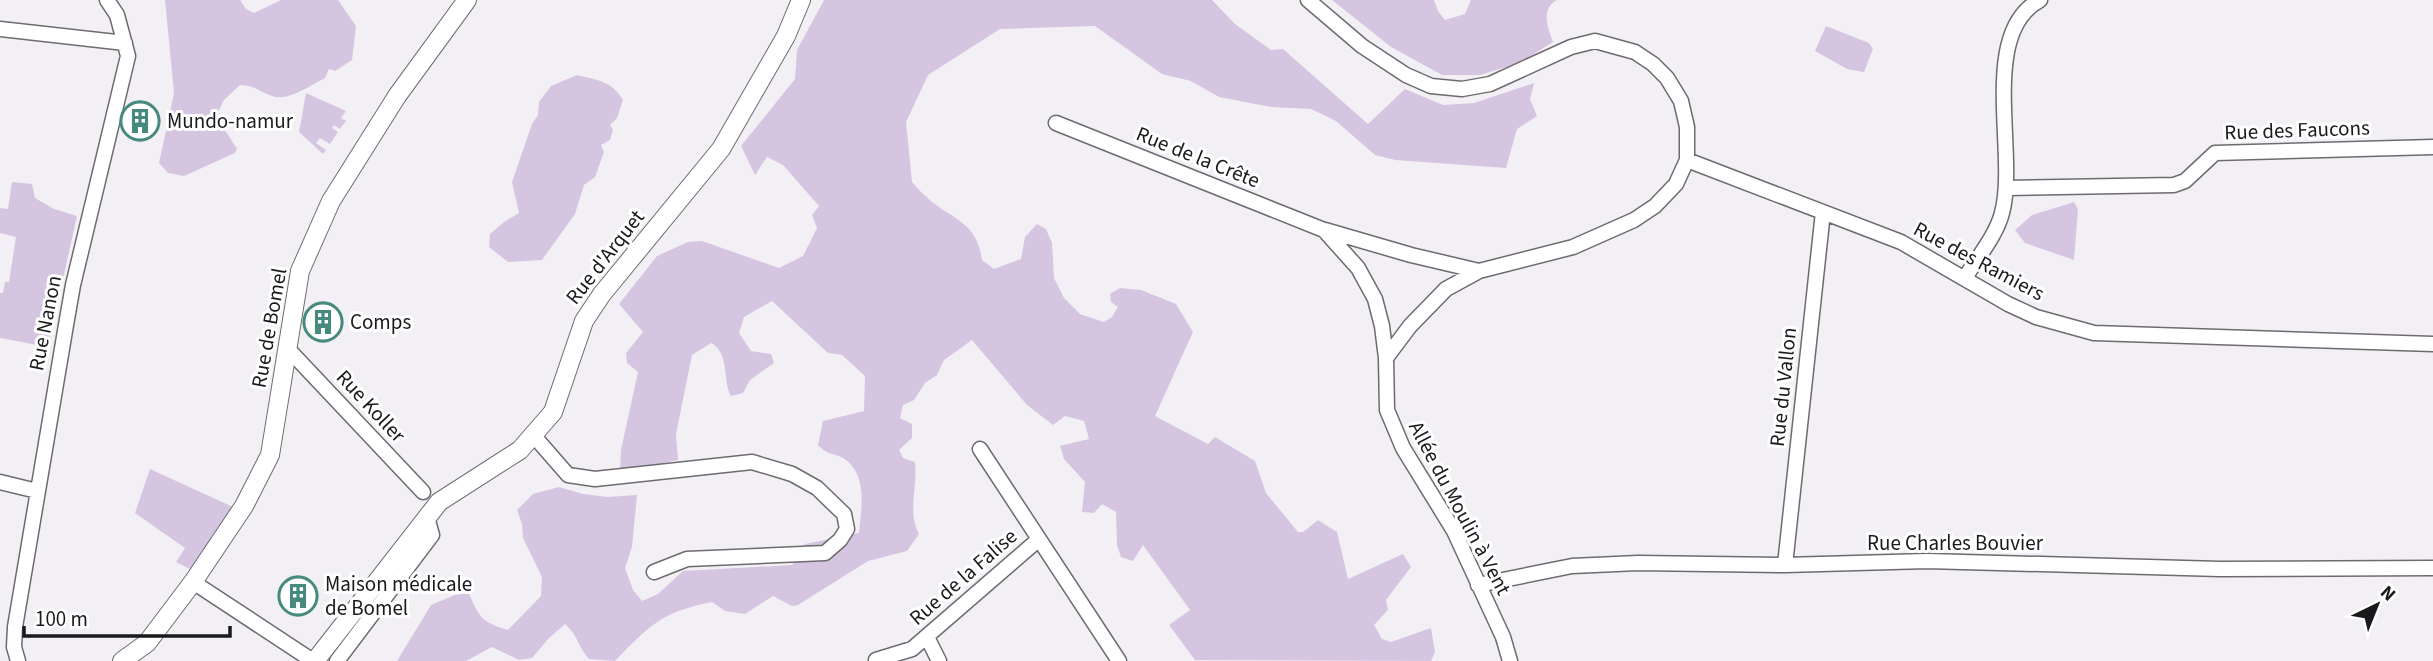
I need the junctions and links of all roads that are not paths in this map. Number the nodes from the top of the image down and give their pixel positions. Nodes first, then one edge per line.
1 (107, 0) edge
2 (467, 0) edge
3 (801, 0) edge
4 (1308, 0) edge
5 (2040, 0) edge
6 (0, 29) edge
7 (125, 43) junction
8 (1056, 123) dead end
9 (2433, 147) edge
10 (1686, 160) junction
11 (2006, 188) junction
12 (1823, 212) junction
13 (1324, 230) junction
14 (1479, 271) junction
15 (1965, 278) junction
16 (2433, 344) edge
17 (289, 350) junction
18 (1386, 358) junction
19 (534, 436) junction
20 (980, 449) dead end
21 (0, 482) edge
22 (37, 491) junction
23 (423, 492) dead end
24 (427, 517) junction
25 (1038, 539) junction
26 (1785, 565) junction
27 (2433, 568) edge
28 (654, 572) dead end
29 (193, 582) junction
30 (1478, 584) junction
31 (927, 637) junction
32 (876, 660) edge
33 (18, 661) edge
34 (122, 661) edge
35 (314, 661) edge
36 (337, 661) edge
37 (939, 661) edge
38 (1119, 661) edge
39 (1510, 661) edge

1 - 7 street, Rue Nanon
2 - 17 street, Rue de Bomel
3 - 19 street, Rue d'Arquet
4 - 10 street
5 - 11 street
6 - 7 street
7 - 22 street, Rue Nanon
8 - 13 street, Rue de la Crête
9 - 11 street, Rue des Faucons
10 - 12 street, Rue des Ramiers
10 - 14 street
11 - 15 street
12 - 15 street, Rue des Ramiers
12 - 26 street, Rue du Vallon
13 - 14 street, Rue de la Crête
13 - 18 street, Rue de la Crête
14 - 18 street
15 - 16 street, Rue des Ramiers
17 - 23 street, Rue Koller
17 - 29 street, Rue de Bomel
18 - 30 street, Allée du Moulin à Vent
19 - 24 street, Rue d'Arquet
19 - 28 street
20 - 25 street, Rue de la Falise
21 - 22 street
22 - 33 street, Rue Nanon
24 - 35 street, Rue d'Arquet
24 - 36 street
25 - 31 street, Rue de la Falise
25 - 38 street, Rue de la Falise
26 - 27 street, Rue Charles Bouvier
26 - 30 street, Rue Charles Bouvier
29 - 34 street, Rue de Bomel
29 - 35 street
30 - 39 street, Allée du Moulin à Vent
31 - 32 street, Rue de la Falise
31 - 37 street

